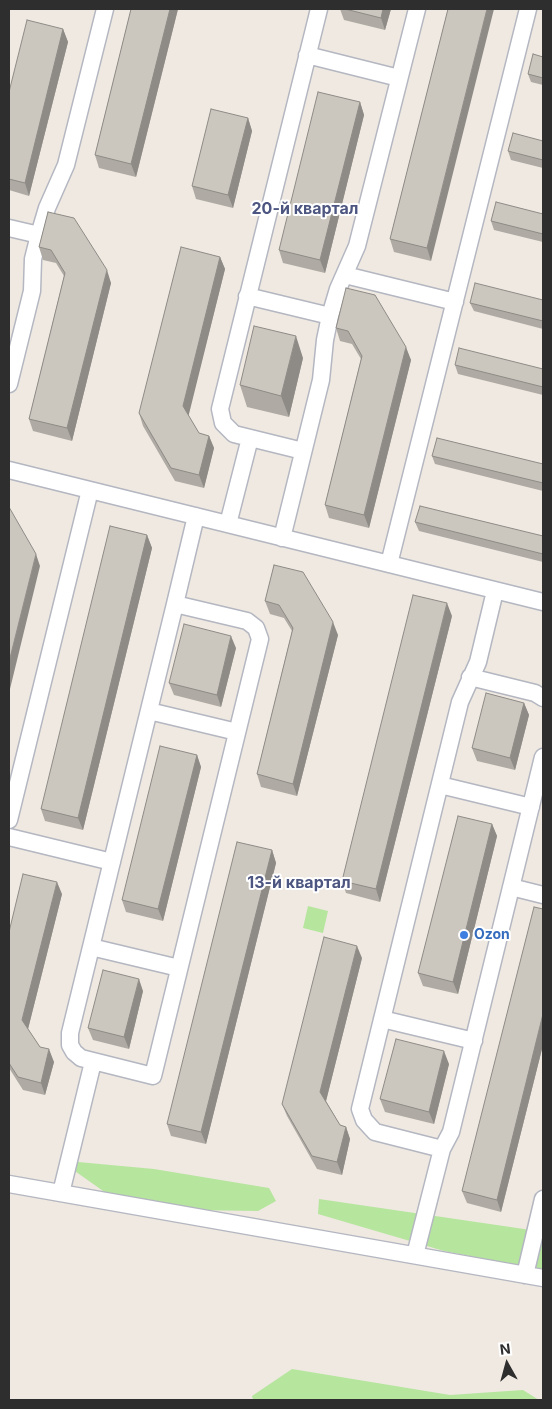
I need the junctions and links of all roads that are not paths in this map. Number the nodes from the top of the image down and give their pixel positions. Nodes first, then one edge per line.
1 (105, 9) edge
2 (319, 9) edge
3 (417, 9) edge
4 (528, 9) edge
5 (307, 55) junction
6 (399, 78) junction
7 (9, 228) edge
8 (39, 236) junction
9 (345, 275) junction
10 (247, 296) junction
11 (455, 302) junction
12 (330, 316) junction
13 (10, 375) edge
14 (250, 438) junction
15 (303, 451) junction
16 (9, 470) edge
17 (90, 490) junction
18 (196, 516) junction
19 (228, 524) junction
20 (282, 538) junction
21 (389, 564) junction
22 (495, 590) junction
23 (543, 602) edge
24 (175, 604) junction
25 (470, 677) junction
26 (543, 698) edge
27 (149, 711) junction
28 (237, 732) junction
29 (543, 757) edge
30 (16, 761) edge
31 (440, 785) junction
32 (531, 807) junction
33 (9, 820) edge
34 (9, 838) edge
35 (112, 862) junction
36 (511, 887) junction
37 (543, 895) edge
38 (91, 947) junction
39 (179, 968) junction
40 (382, 1019) junction
41 (474, 1041) junction
42 (93, 1062) junction
43 (442, 1149) junction
44 (9, 1184) edge
45 (61, 1193) junction
46 (543, 1199) edge
47 (415, 1255) junction
48 (525, 1275) junction
49 (543, 1278) edge

1 - 8 street
2 - 5 street
3 - 6 street
4 - 11 street
5 - 6 street
5 - 10 street
6 - 9 street
7 - 8 street
8 - 13 street
9 - 11 street
9 - 12 street
10 - 12 street
10 - 14 street
11 - 21 street
12 - 15 street
14 - 15 street
14 - 19 street
15 - 20 street
16 - 17 street
17 - 18 street
17 - 30 street
18 - 19 street
18 - 24 street
19 - 20 street
20 - 21 street
21 - 22 street
22 - 23 street
22 - 25 street
24 - 27 street
24 - 28 street
25 - 26 street
25 - 31 street
27 - 28 street
27 - 35 street
28 - 39 street
29 - 32 street
30 - 33 street
31 - 32 street
31 - 40 street
32 - 36 street
34 - 35 street
35 - 38 street
36 - 37 street
36 - 41 street
38 - 39 street
38 - 42 street
39 - 42 street
40 - 41 street
40 - 43 street
41 - 43 street
42 - 45 street
43 - 47 street
44 - 45 street
45 - 47 street
46 - 48 street
47 - 48 street
48 - 49 street

